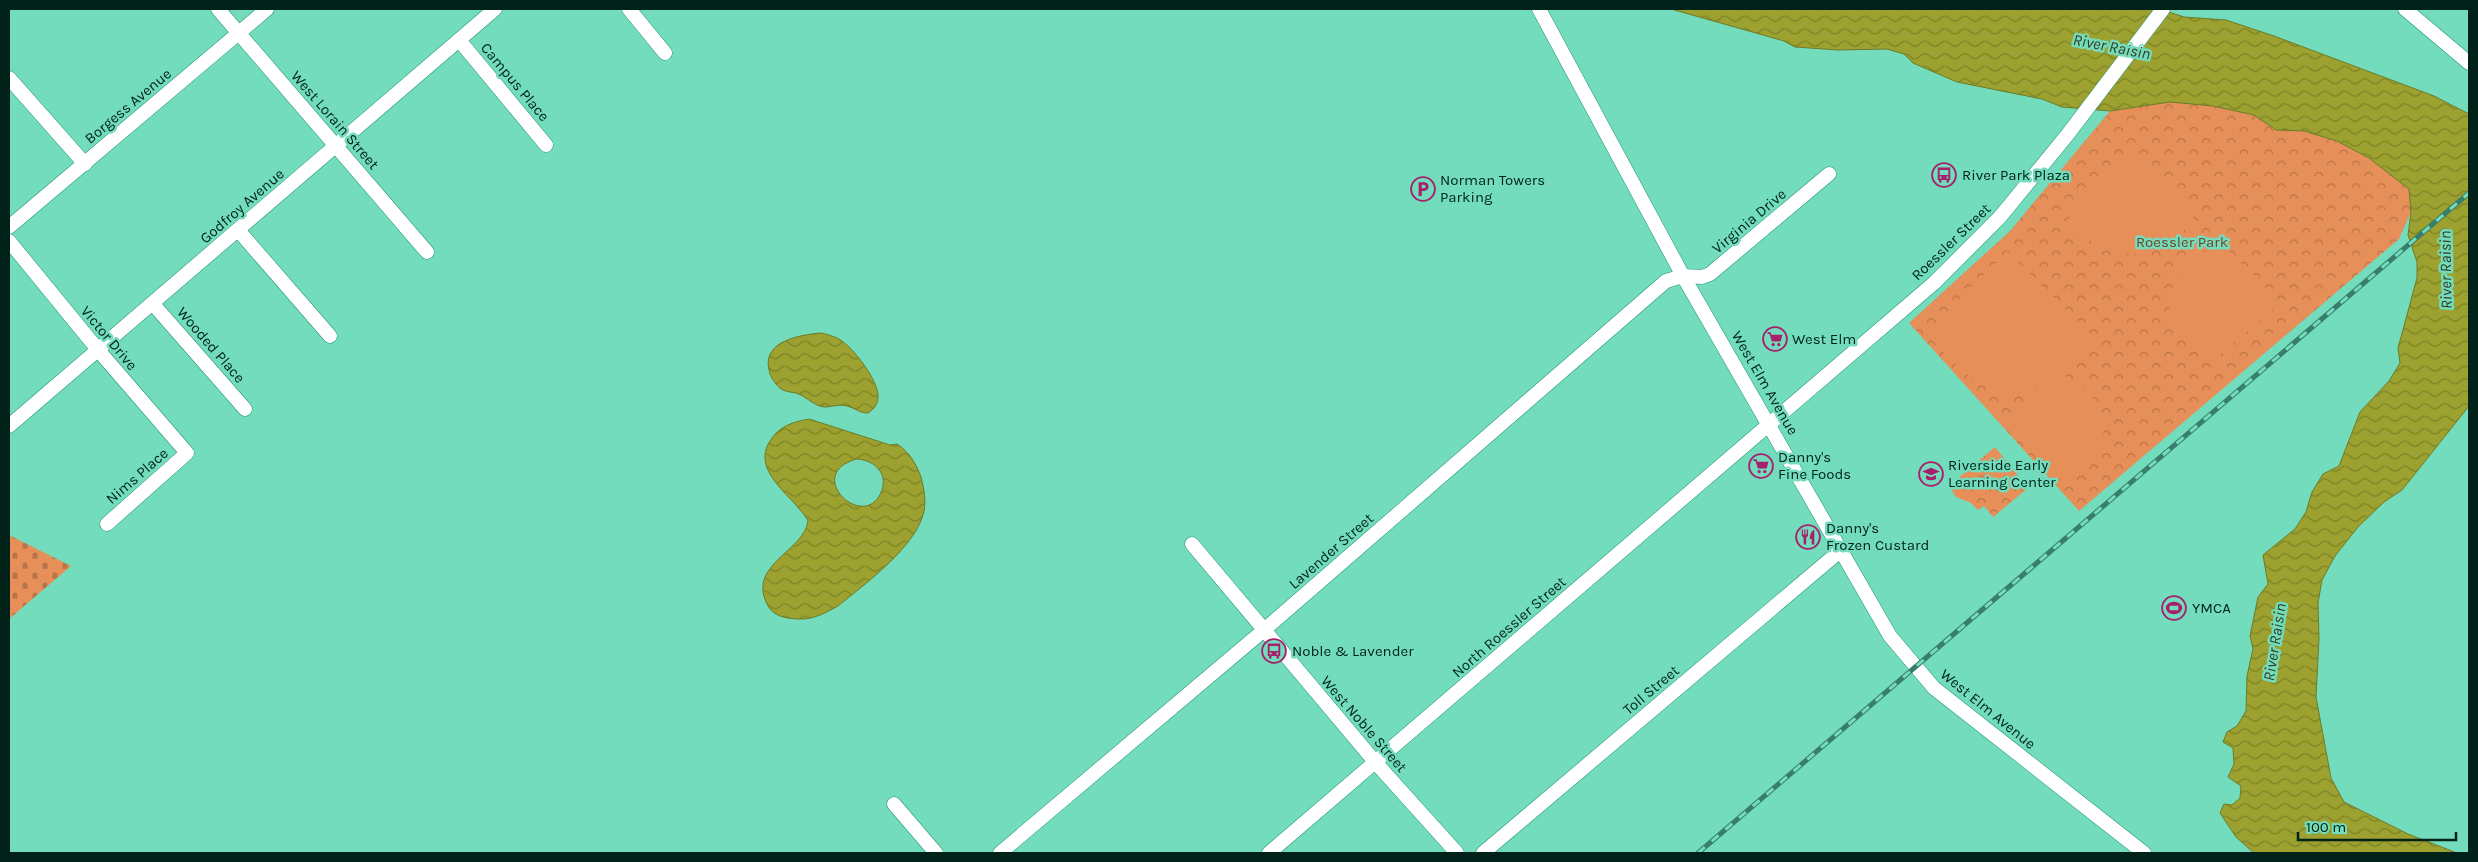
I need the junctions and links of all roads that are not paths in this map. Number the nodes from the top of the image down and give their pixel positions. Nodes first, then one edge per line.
1 (218, 9) edge
2 (267, 9) edge
3 (495, 9) edge
4 (629, 9) edge
5 (1538, 9) edge
6 (2163, 9) edge
7 (2405, 9) edge
8 (239, 33) junction
9 (459, 40) junction
10 (665, 52) dead end
11 (2469, 63) edge
12 (9, 78) edge
13 (546, 145) dead end
14 (337, 146) junction
15 (85, 164) junction
16 (1829, 174) dead end
17 (9, 227) edge
18 (238, 230) junction
19 (9, 241) edge
20 (427, 252) dead end
21 (1683, 276) junction
22 (153, 304) junction
23 (330, 336) dead end
24 (98, 351) junction
25 (245, 409) dead end
26 (1770, 424) junction
27 (9, 426) edge
28 (188, 453) joint
29 (107, 524) dead end
30 (1192, 544) dead end
31 (1840, 551) junction
32 (1264, 630) junction
33 (1376, 763) junction
34 (894, 804) dead end
35 (936, 853) edge
36 (1000, 853) edge
37 (1268, 853) edge
38 (1457, 853) edge
39 (1483, 853) edge
40 (2144, 853) edge

1 - 8 street, West Lorain Street
2 - 8 street, Borgess Avenue
3 - 9 street, Godfroy Avenue
4 - 10 street
5 - 21 street, West Elm Avenue
6 - 26 street, Roessler Street
7 - 11 street
8 - 14 street, West Lorain Street
8 - 15 street, Borgess Avenue
9 - 13 street, Campus Place
9 - 14 street, Godfroy Avenue
12 - 15 street
14 - 18 street, Godfroy Avenue
14 - 20 street, West Lorain Street
15 - 17 street, Borgess Avenue
16 - 21 street, Virginia Drive
18 - 22 street, Godfroy Avenue
18 - 23 street
19 - 24 street, Victor Drive
21 - 26 street, West Elm Avenue
21 - 32 street, Lavender Street
22 - 24 street, Godfroy Avenue
22 - 25 street, Wooded Place
24 - 27 street, Godfroy Avenue
24 - 28 street, Victor Drive
26 - 31 street, West Elm Avenue
26 - 33 street, North Roessler Street
28 - 29 street, Nims Place
30 - 32 street, West Noble Street
31 - 39 street, Toll Street
31 - 40 street, West Elm Avenue
32 - 33 street, West Noble Street
32 - 36 street, Lavender Street
33 - 37 street, North Roessler Street
33 - 38 street, West Noble Street
34 - 35 street

